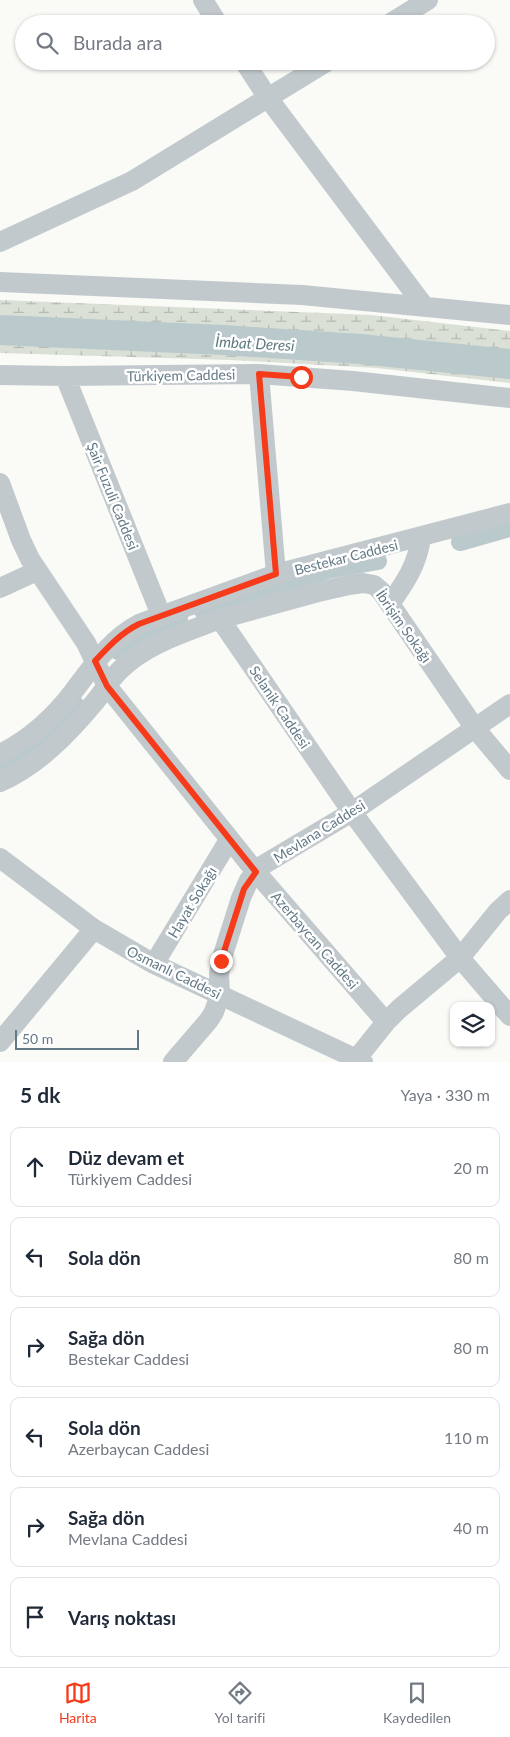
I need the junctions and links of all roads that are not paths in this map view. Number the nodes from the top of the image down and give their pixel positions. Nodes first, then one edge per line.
1 (202, 0) edge
2 (428, 0) edge
3 (212, 15) edge
4 (404, 15) edge
5 (250, 70) edge
6 (313, 70) edge
7 (268, 98) junction
8 (0, 242) edge
9 (0, 282) edge
10 (424, 306) junction
11 (510, 315) edge
12 (259, 374) junction
13 (0, 375) edge
14 (65, 376) junction
15 (510, 398) edge
16 (0, 484) edge
17 (510, 513) edge
18 (421, 538) junction
19 (37, 571) junction
20 (276, 574) junction
21 (0, 588) edge
22 (390, 604) junction
23 (161, 615) junction
24 (220, 619) junction
25 (95, 661) junction
26 (107, 686) junction
27 (510, 704) edge
28 (474, 728) junction
29 (0, 754) edge
30 (510, 770) edge
31 (0, 782) edge
32 (352, 812) junction
33 (229, 840) junction
34 (0, 858) edge
35 (256, 872) junction
36 (510, 900) edge
37 (94, 929) junction
38 (460, 958) junction
39 (154, 964) junction
40 (220, 994) junction
41 (510, 1016) edge
42 (386, 1022) junction
43 (0, 1042) edge
44 (358, 1061) edge
45 (173, 1062) edge

1 - 3 street
2 - 4 street
5 - 7 street
6 - 7 street
7 - 8 street
7 - 10 street
9 - 10 street
10 - 11 street
12 - 14 street, Türkiyem Caddesi
12 - 15 street, Türkiyem Caddesi
12 - 20 street
13 - 14 street, Türkiyem Caddesi
14 - 23 street, Şair Fuzuli Caddesi
16 - 19 street, Azerbaycan Caddesi
17 - 18 street, Bestekar Caddesi
18 - 20 street, Bestekar Caddesi
18 - 22 street
19 - 21 street
19 - 25 street, Azerbaycan Caddesi
20 - 23 street, Bestekar Caddesi
22 - 24 street, İbrişim Sokağı
22 - 28 street, İbrişim Sokağı
23 - 25 street, Bestekar Caddesi
24 - 26 street
24 - 32 street, Selanik Caddesi
25 - 26 street, Azerbaycan Caddesi
25 - 29 street, Bestekar Caddesi
26 - 31 street
26 - 33 street, Azerbaycan Caddesi
27 - 28 street, Mevlana Caddesi
28 - 30 street, İbrişim Sokağı
28 - 32 street, Mevlana Caddesi
32 - 35 street, Mevlana Caddesi
32 - 38 street, Selanik Caddesi
33 - 35 street, Azerbaycan Caddesi
33 - 39 street, Hayat Sokağı
34 - 37 street, Osmanlı Caddesi
35 - 40 street, Mevlana Caddesi
35 - 42 street, Azerbaycan Caddesi
36 - 38 street
37 - 39 street, Osmanlı Caddesi
37 - 43 street
38 - 41 street, Selanik Caddesi
38 - 42 street
39 - 40 street, Osmanlı Caddesi
40 - 44 street, Osmanlı Caddesi
40 - 45 street, Mevlana Caddesi
42 - 44 street

